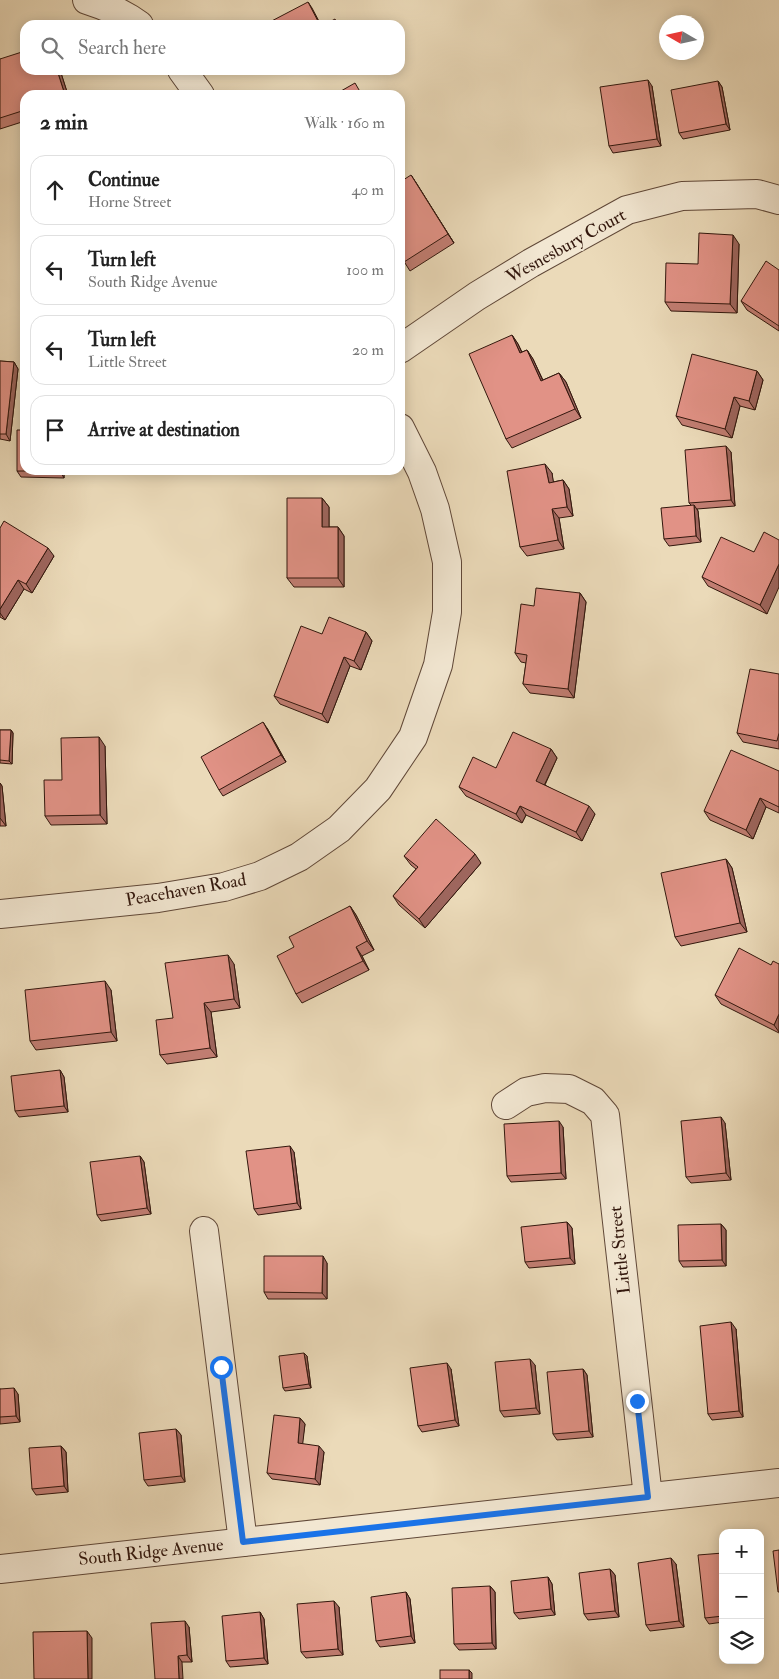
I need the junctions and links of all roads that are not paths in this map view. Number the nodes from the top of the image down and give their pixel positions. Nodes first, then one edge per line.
1 (87, 0) edge
2 (133, 20) edge
3 (186, 75) edge
4 (196, 90) edge
5 (779, 200) edge
6 (405, 346) edge
7 (405, 438) edge
8 (0, 914) edge
9 (506, 1105) dead end
10 (204, 1231) dead end
11 (779, 1483) edge
12 (648, 1497) junction
13 (243, 1542) junction
14 (0, 1569) edge

1 - 2 street
3 - 4 street
5 - 6 street, Wesnesbury Court
7 - 8 street, Peacehaven Road
9 - 12 street, Little Street
10 - 13 street
11 - 12 street, South Ridge Avenue
12 - 13 street, South Ridge Avenue
13 - 14 street, South Ridge Avenue

